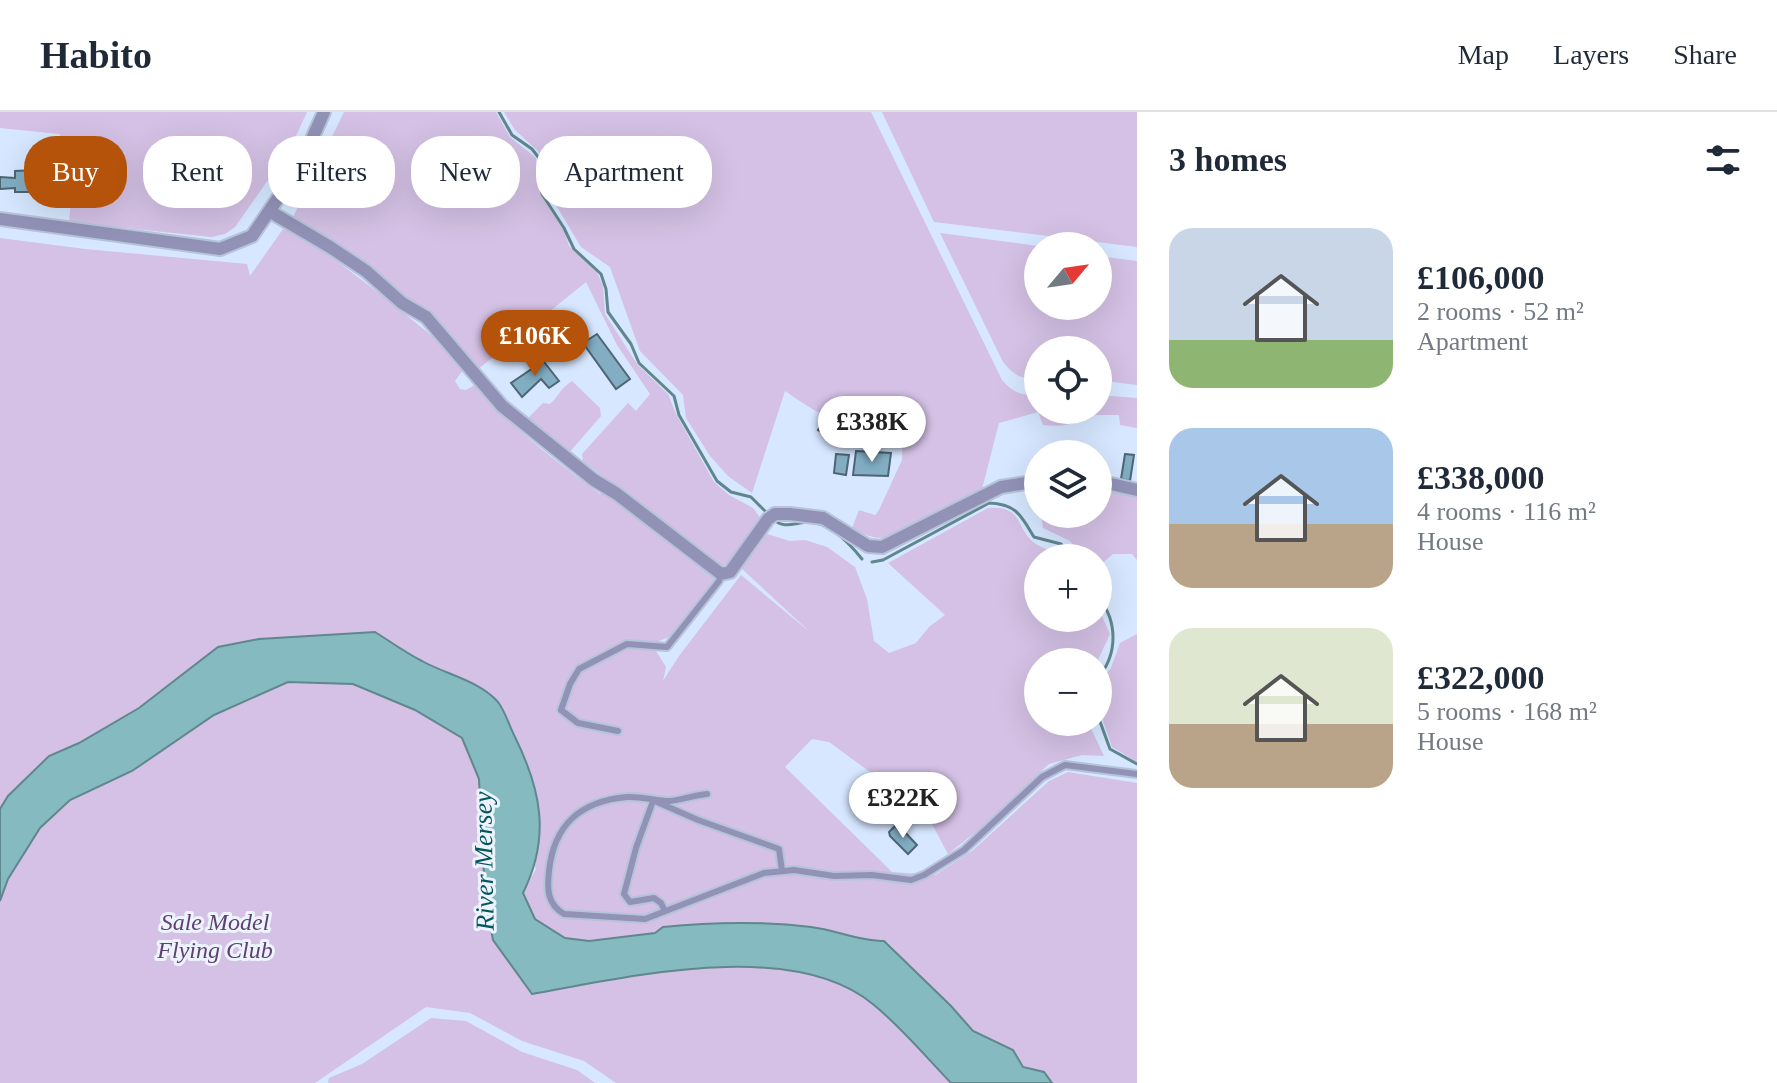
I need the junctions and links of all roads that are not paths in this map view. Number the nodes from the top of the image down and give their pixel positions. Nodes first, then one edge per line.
1 (324, 112) edge
2 (269, 211) junction
3 (0, 219) edge
4 (1024, 483) edge
5 (1112, 484) edge
6 (1137, 490) edge
7 (721, 574) junction
8 (618, 731) dead end
9 (1137, 774) edge
10 (707, 794) dead end
11 (653, 801) junction
12 (782, 871) junction
13 (665, 911) junction

1 - 2 street
2 - 3 street
2 - 7 street
4 - 7 street
5 - 6 street
7 - 8 lane
9 - 12 lane
10 - 11 lane
11 - 12 lane
11 - 13 lane
11 - 13 lane
12 - 13 lane

